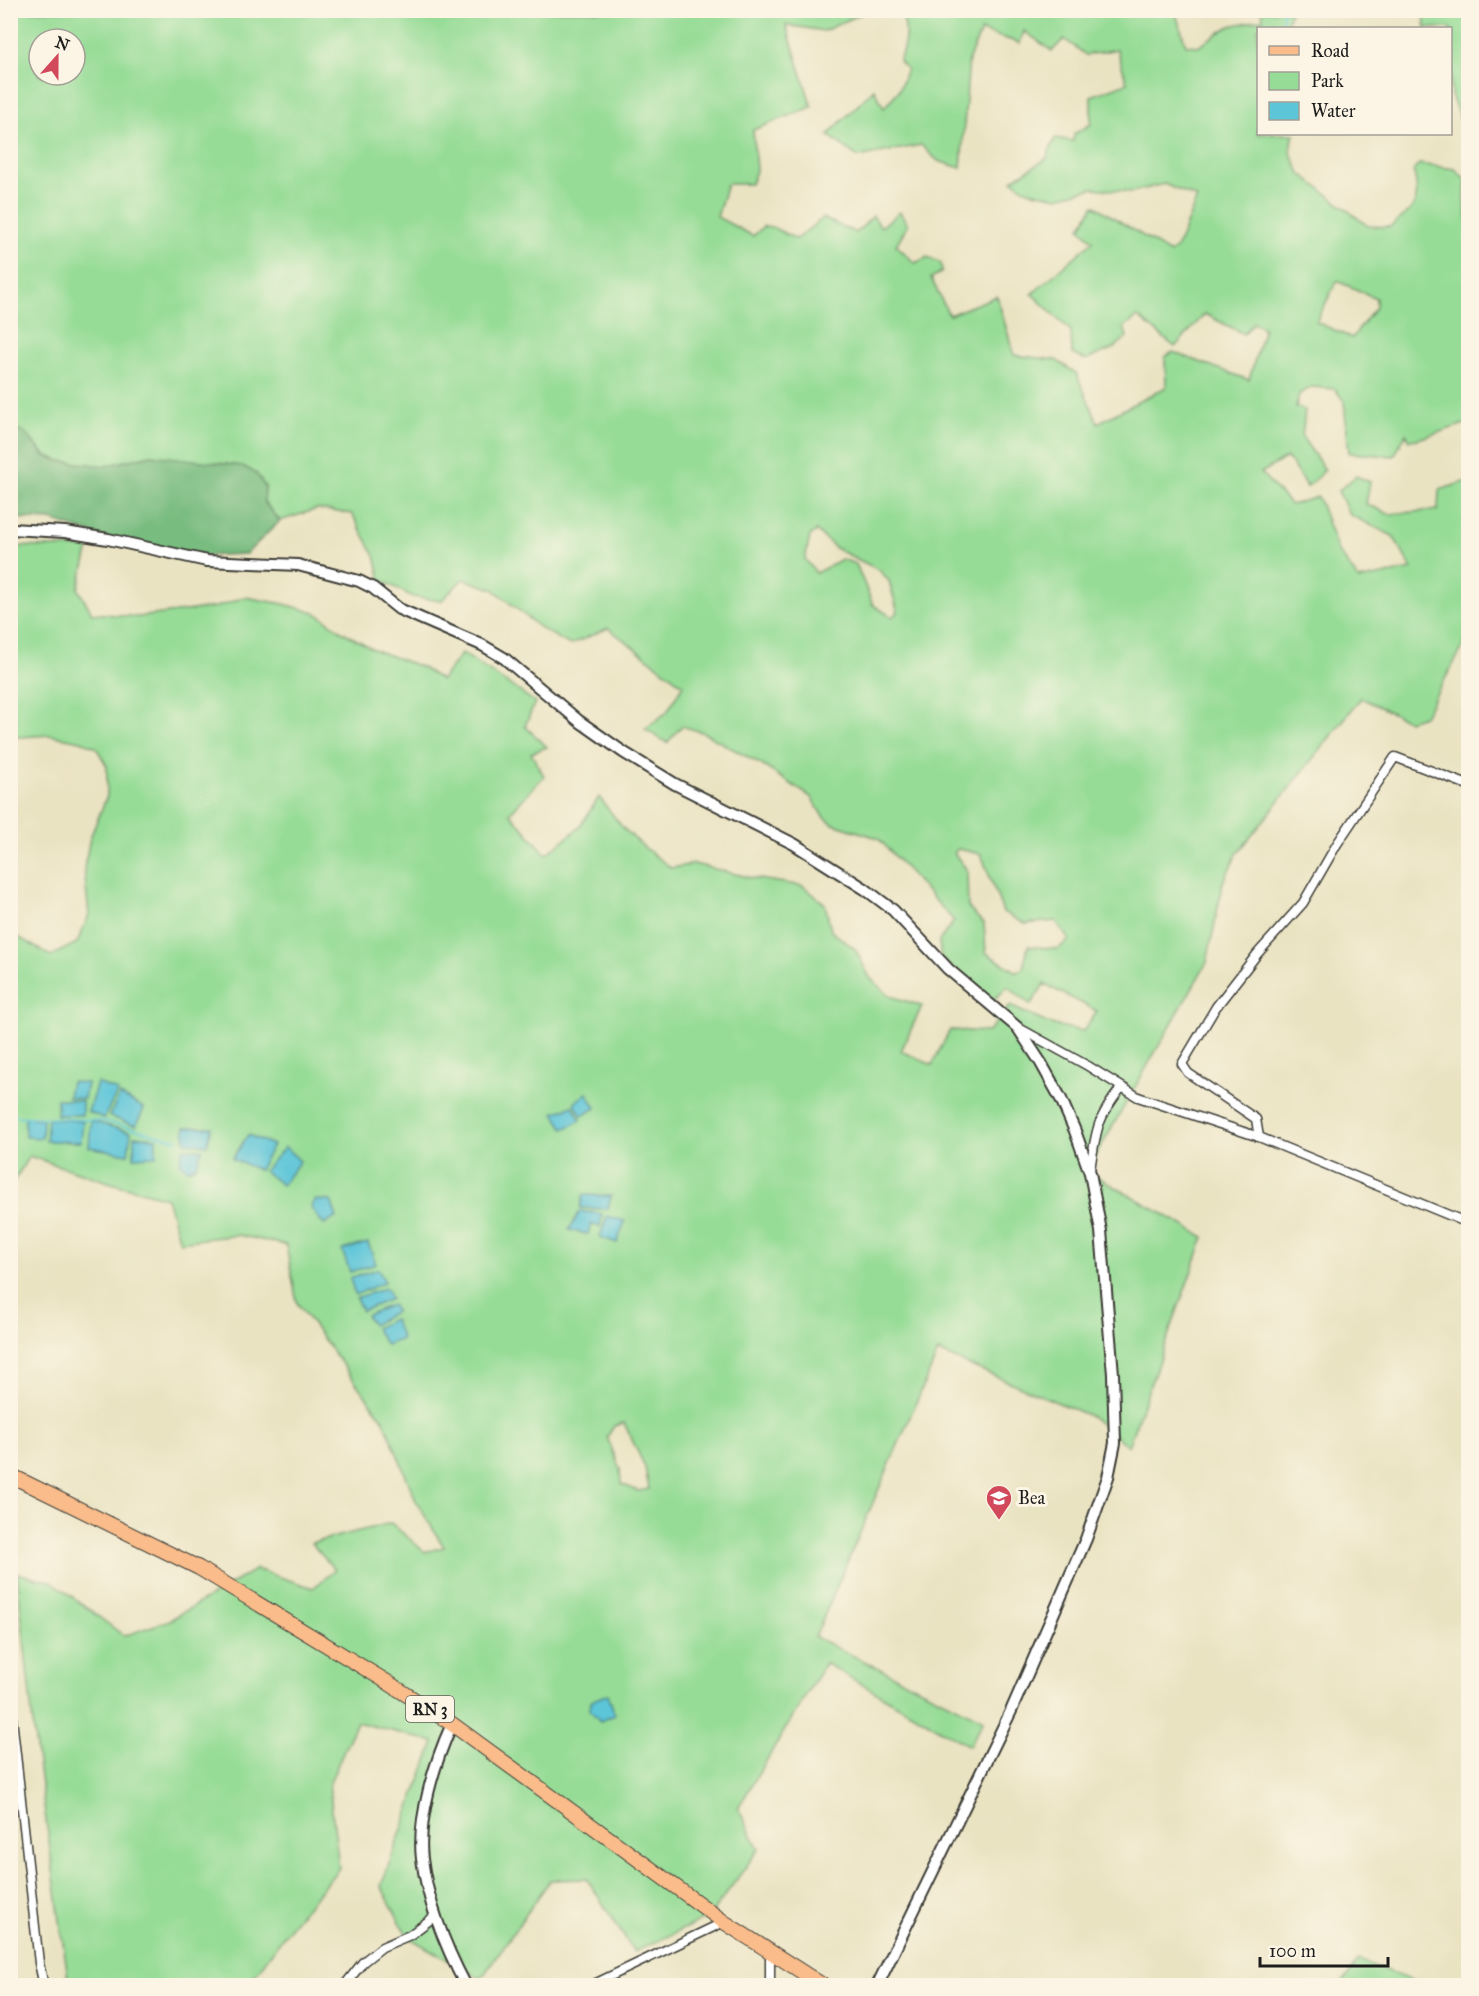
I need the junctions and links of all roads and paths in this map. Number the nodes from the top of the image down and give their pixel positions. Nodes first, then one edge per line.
1 (10, 529) edge
2 (1468, 785) edge
3 (1018, 1028) junction
4 (1121, 1088) junction
5 (1259, 1137) junction
6 (1089, 1173) junction
7 (1468, 1222) edge
8 (10, 1474) edge
9 (10, 1701) edge
10 (452, 1724) junction
11 (435, 1916) junction
12 (724, 1922) junction
13 (770, 1952) junction
14 (44, 1986) edge
15 (344, 1986) edge
16 (466, 1986) edge
17 (590, 1986) edge
18 (770, 1986) edge
19 (824, 1986) edge
20 (877, 1986) edge

1 - 3 street
2 - 5 street
3 - 4 street
3 - 6 street
4 - 5 street
4 - 6 street
5 - 7 street
6 - 20 street
8 - 10 main road, RN 3
9 - 14 street
10 - 11 street
10 - 12 main road, RN 3
11 - 15 street
11 - 16 street
12 - 13 main road, RN 3
12 - 17 street
13 - 18 street
13 - 19 main road, RN 3

